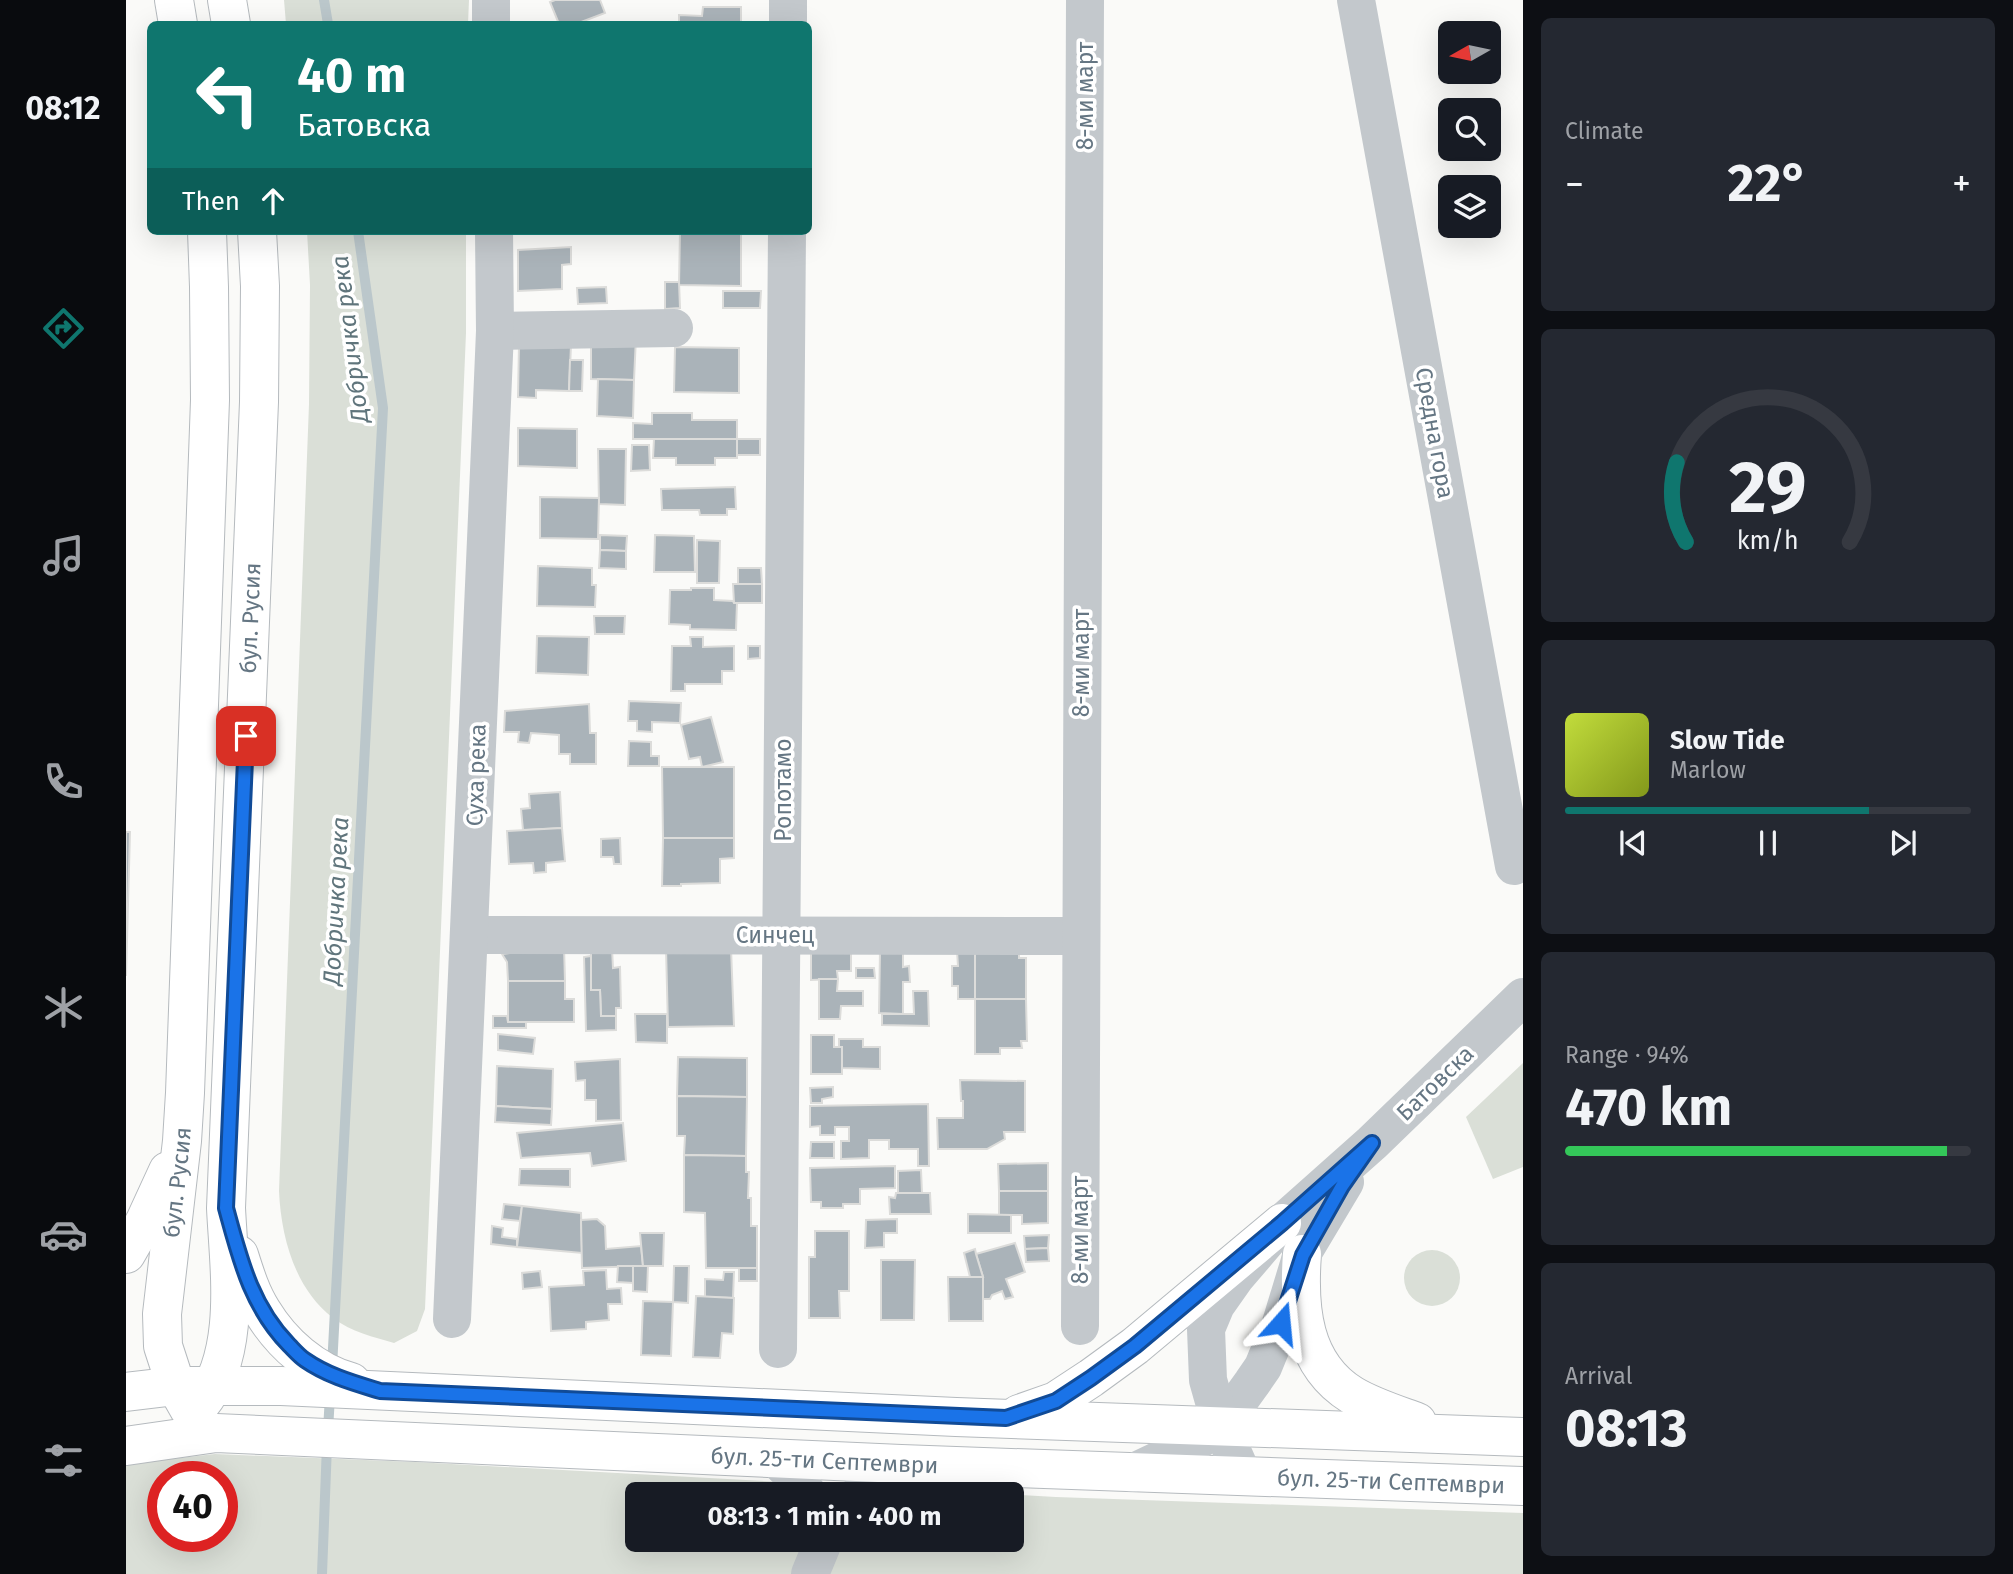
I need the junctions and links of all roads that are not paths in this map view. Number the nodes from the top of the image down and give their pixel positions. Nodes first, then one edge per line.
1 (174, 0) edge
2 (227, 0) edge
3 (491, 0) edge
4 (788, 0) edge
5 (1085, 0) edge
6 (1356, 0) edge
7 (178, 21) edge
8 (230, 21) edge
9 (491, 21) edge
10 (788, 21) edge
11 (206, 235) edge
12 (257, 235) edge
13 (495, 235) edge
14 (787, 235) edge
15 (674, 328) dead end
16 (495, 331) junction
17 (1514, 866) dead end
18 (469, 935) junction
19 (782, 935) junction
20 (1080, 936) junction
21 (1523, 997) edge
22 (182, 1141) junction
23 (1372, 1143) junction
24 (226, 1208) junction
25 (1282, 1223) junction
26 (126, 1254) edge
27 (1303, 1255) junction
28 (452, 1319) dead end
29 (1080, 1326) dead end
30 (778, 1349) dead end
31 (214, 1385) junction
32 (380, 1391) junction
33 (126, 1392) edge
34 (195, 1411) junction
35 (1006, 1418) junction
36 (1221, 1426) junction
37 (1455, 1434) junction
38 (1523, 1437) edge
39 (128, 1445) edge
40 (775, 1458) junction
41 (901, 1464) junction
42 (1132, 1472) junction
43 (1243, 1476) junction
44 (799, 1482) edge
45 (876, 1482) edge
46 (1523, 1486) edge

1 - 7 main road
2 - 8 main road
3 - 9 street
4 - 10 street
5 - 20 street, 8-ми март
6 - 17 street, Средна гора
11 - 22 main road, бул. Русия
12 - 24 main road, бул. Русия
13 - 16 street, Суха река
14 - 19 street, Ропотамо
15 - 16 street
16 - 18 street, Суха река
18 - 19 street, Синчец
18 - 28 street, Суха река
19 - 20 street, Синчец
19 - 30 street, Ропотамо
20 - 29 street, 8-ми март
21 - 23 street, Батовска
22 - 26 main road
22 - 34 main road, бул. Русия
23 - 25 street, Батовска
23 - 27 street
24 - 31 main road, бул. Русия
24 - 32 main road
25 - 35 main road
25 - 36 street, Батовска
27 - 36 street
27 - 37 main road
31 - 32 main road
31 - 34 main road, бул. Русия
32 - 35 main road
33 - 34 main road, бул. 25-ти Септември
34 - 39 main road, бул. Русия
34 - 40 main road, бул. 25-ти Септември
35 - 36 main road
36 - 37 main road
36 - 42 street
36 - 43 street, Батовска
37 - 38 main road
40 - 41 main road, бул. 25-ти Септември
40 - 44 street
41 - 42 main road, бул. 25-ти Септември
41 - 45 street
42 - 43 main road, бул. 25-ти Септември
43 - 46 main road, бул. 25-ти Септември

